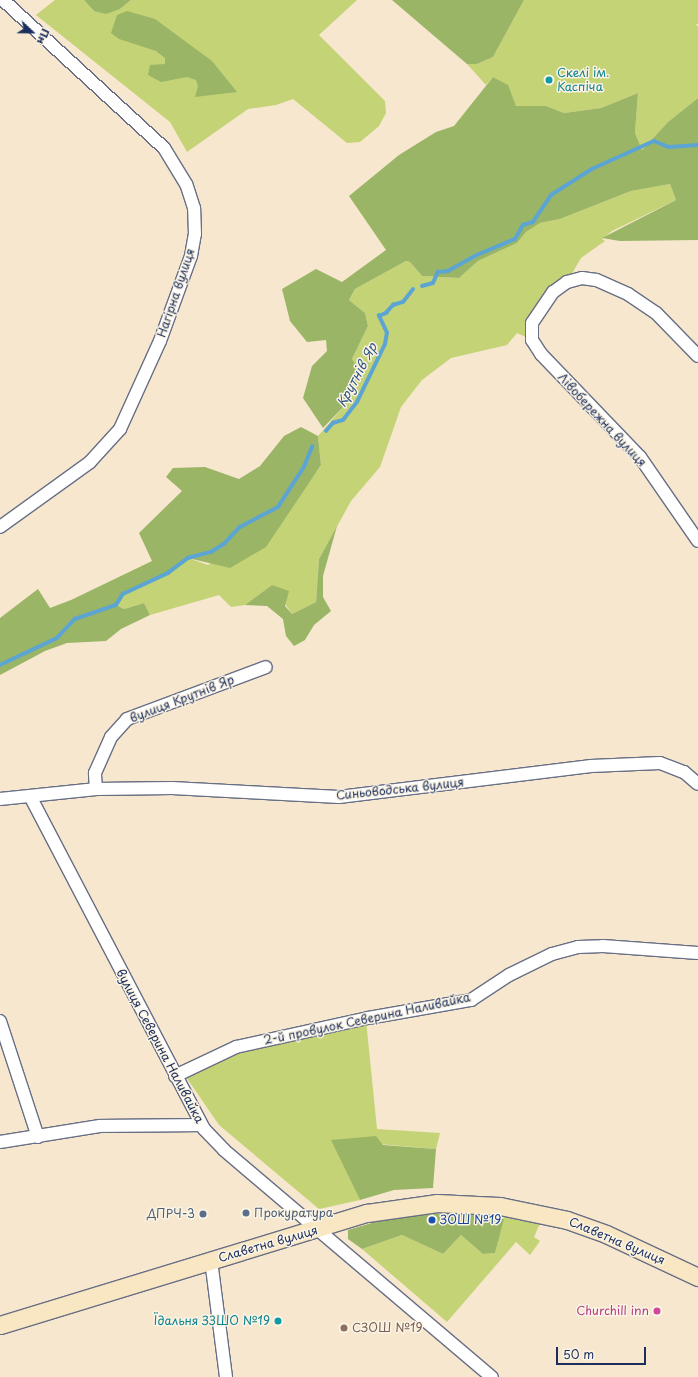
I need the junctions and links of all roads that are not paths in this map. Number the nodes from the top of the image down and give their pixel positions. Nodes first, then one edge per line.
1 (3, 0) edge
2 (698, 356) edge
3 (0, 527) edge
4 (698, 541) edge
5 (266, 667) dead end
6 (698, 770) edge
7 (684, 772) junction
8 (698, 784) edge
9 (96, 789) junction
10 (30, 796) junction
11 (0, 799) edge
12 (698, 953) edge
13 (0, 1021) edge
14 (175, 1076) junction
15 (201, 1125) junction
16 (38, 1137) junction
17 (0, 1142) edge
18 (318, 1230) junction
19 (211, 1260) junction
20 (698, 1277) edge
21 (0, 1325) edge
22 (226, 1377) edge
23 (492, 1377) edge

1 - 3 street, Нагірна вулиця
2 - 4 street, Лівобережна вулиця
5 - 9 street, вулиця Крутнів Яр
6 - 7 street
7 - 8 street, Синьоводська вулиця
7 - 9 street, Синьоводська вулиця
9 - 10 street, Синьоводська вулиця
10 - 11 street, Синьоводська вулиця
10 - 14 street, вулиця Северина Наливайка
12 - 14 street, 2-й провулок Северина Наливайка
13 - 16 street
14 - 15 street, вулиця Северина Наливайка
15 - 16 street
15 - 18 street, вулиця Северина Наливайка
16 - 17 street
18 - 19 main road, Славетна вулиця
18 - 20 main road, Славетна вулиця
18 - 23 street, вулиця Северина Наливайка
19 - 21 main road, Славетна вулиця
19 - 22 street

